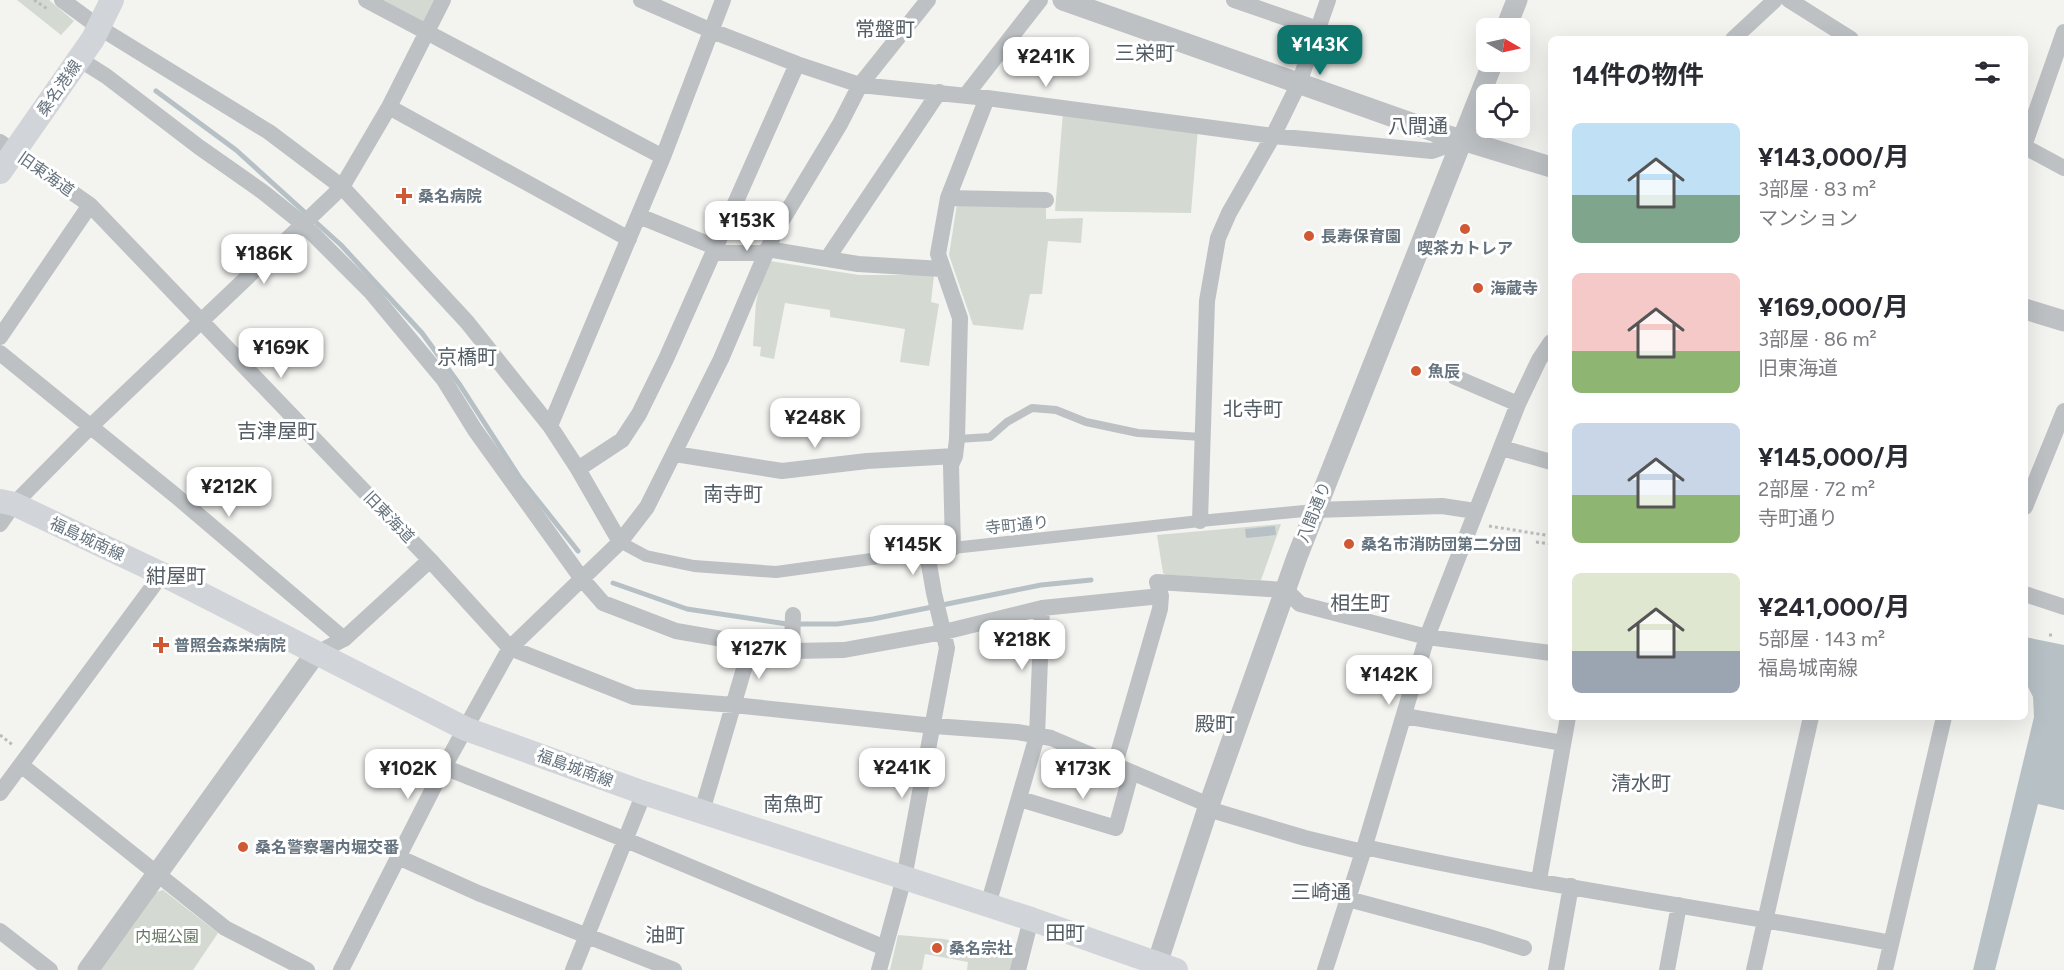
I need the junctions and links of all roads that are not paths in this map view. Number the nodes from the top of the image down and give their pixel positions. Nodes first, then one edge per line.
1 (62, 0) edge
2 (112, 0) edge
3 (366, 0) edge
4 (443, 0) edge
5 (641, 0) edge
6 (723, 0) edge
7 (928, 0) edge
8 (1040, 0) edge
9 (1063, 0) edge
10 (1234, 0) edge
11 (1328, 0) edge
12 (1517, 0) edge
13 (1775, 0) edge
14 (1789, 0) edge
15 (1510, 18) edge
16 (100, 28) junction
17 (1318, 29) junction
18 (712, 30) junction
19 (427, 31) junction
20 (2064, 32) edge
21 (1735, 36) edge
22 (1846, 36) edge
23 (79, 59) junction
24 (797, 64) junction
25 (1489, 72) edge
26 (1299, 83) junction
27 (860, 85) junction
28 (939, 92) junction
29 (966, 95) junction
30 (987, 98) junction
31 (389, 106) junction
32 (1273, 136) junction
33 (2028, 136) edge
34 (1462, 140) junction
35 (7, 147) edge
36 (2028, 147) edge
37 (663, 157) junction
38 (1548, 166) edge
39 (2064, 168) edge
40 (0, 172) edge
41 (342, 187) junction
42 (948, 198) junction
43 (1046, 200) dead end
44 (90, 205) junction
45 (734, 208) junction
46 (639, 216) junction
47 (303, 224) junction
48 (775, 232) junction
49 (628, 239) junction
50 (714, 250) junction
51 (766, 251) junction
52 (827, 259) junction
53 (942, 269) junction
54 (2028, 310) edge
55 (202, 321) junction
56 (2064, 321) edge
57 (0, 337) edge
58 (1548, 346) edge
59 (0, 353) edge
60 (1455, 377) dead end
61 (1518, 404) junction
62 (2064, 411) edge
63 (91, 426) junction
64 (550, 426) junction
65 (1202, 437) junction
66 (956, 447) junction
67 (1502, 448) junction
68 (675, 454) junction
69 (1548, 461) edge
70 (578, 469) junction
71 (2028, 500) edge
72 (7, 503) edge
73 (1315, 510) junction
74 (1472, 517) junction
75 (1200, 521) junction
76 (0, 524) edge
77 (620, 542) junction
78 (953, 548) junction
79 (927, 553) junction
80 (430, 560) junction
81 (162, 574) junction
82 (582, 579) junction
83 (1286, 590) junction
84 (2028, 595) edge
85 (1161, 596) junction
86 (2064, 607) edge
87 (1042, 608) junction
88 (793, 623) dead end
89 (943, 629) junction
90 (1427, 638) junction
91 (344, 639) junction
92 (751, 645) junction
93 (510, 648) junction
94 (792, 651) junction
95 (1548, 653) edge
96 (315, 654) junction
97 (734, 705) junction
98 (1404, 716) junction
99 (1567, 720) edge
100 (1810, 720) edge
101 (1940, 720) edge
102 (934, 726) junction
103 (466, 729) junction
104 (1037, 736) junction
105 (1563, 743) junction
106 (1115, 764) junction
107 (21, 765) junction
108 (444, 767) junction
109 (1131, 773) junction
110 (0, 793) edge
111 (644, 793) junction
112 (1020, 799) junction
113 (1208, 807) junction
114 (702, 811) junction
115 (626, 840) junction
116 (1364, 849) junction
117 (398, 857) junction
118 (158, 873) junction
119 (904, 878) junction
120 (1539, 880) junction
121 (1571, 886) junction
122 (1348, 899) junction
123 (988, 904) junction
124 (1679, 905) junction
125 (1031, 918) junction
126 (1766, 919) junction
127 (0, 932) edge
128 (586, 937) junction
129 (1891, 943) junction
130 (885, 948) junction
131 (1524, 948) dead end
132 (1163, 967) edge
133 (50, 970) edge
134 (88, 970) edge
135 (307, 970) edge
136 (341, 970) edge
137 (573, 970) edge
138 (674, 970) edge
139 (879, 970) edge
140 (1018, 970) edge
141 (1325, 970) edge
142 (1556, 970) edge
143 (1667, 970) edge
144 (1754, 970) edge
145 (1885, 970) edge

1 - 16 street
2 - 16 main road, 桑名港線
3 - 19 street
4 - 19 street
5 - 18 street
6 - 18 street
7 - 27 street
8 - 29 street
9 - 26 street
10 - 17 street
11 - 17 street
12 - 15 street
13 - 21 street
14 - 22 street
16 - 23 main road, 桑名港線
16 - 41 street
17 - 26 street
18 - 24 street
18 - 37 street
19 - 31 street
19 - 37 street
20 - 33 street
23 - 35 main road, 桑名港線
23 - 47 street
24 - 27 street
24 - 45 street
25 - 34 street, 八間通り
26 - 32 street
26 - 34 street
27 - 28 street
27 - 48 street
28 - 29 street
28 - 52 street
29 - 30 street
30 - 32 street
30 - 42 street
31 - 41 street
31 - 49 street
32 - 34 street
32 - 65 street
34 - 38 street
34 - 73 street, 八間通り
35 - 40 main road, 桑名港線
35 - 44 street, 旧東海道
36 - 39 street
37 - 46 street
41 - 47 street
41 - 64 street
42 - 43 street
42 - 53 street
44 - 55 street, 旧東海道
44 - 57 street
45 - 48 street
45 - 50 street
46 - 49 street
46 - 50 street
47 - 55 street
47 - 82 street
48 - 51 street
49 - 64 street
50 - 51 street
50 - 70 street
51 - 52 street
51 - 68 street
52 - 53 street
53 - 66 street
54 - 56 street
55 - 63 street
55 - 80 street, 旧東海道
58 - 61 street
59 - 63 street
60 - 61 street
61 - 67 street
62 - 71 street
63 - 72 street
63 - 91 street
64 - 70 street
65 - 66 lane
65 - 75 street
66 - 68 street
66 - 78 street
67 - 69 street
67 - 74 street
68 - 77 street
70 - 77 street
72 - 76 street
72 - 81 main road, 福島城南線
73 - 74 street
73 - 75 street, 寺町通り
73 - 83 street, 八間通り
74 - 90 street
75 - 78 street, 寺町通り
77 - 79 street, 寺町通り
77 - 82 street
78 - 79 street, 寺町通り
79 - 89 street
80 - 91 street
80 - 93 street, 旧東海道
81 - 96 main road, 福島城南線
81 - 107 street
82 - 92 street
82 - 93 street
83 - 85 street
83 - 90 street
83 - 113 street, 八間通り
84 - 86 street
85 - 87 street
85 - 106 street
87 - 89 street
87 - 104 street
88 - 94 street
89 - 94 street
89 - 102 street
90 - 95 street
90 - 98 street
91 - 96 street
92 - 94 street
92 - 97 street
93 - 97 street
93 - 103 street
96 - 103 main road, 福島城南線
96 - 118 street
97 - 102 street
97 - 114 street
98 - 105 street
98 - 116 street
99 - 105 street
100 - 126 street
101 - 129 street
102 - 104 street
102 - 119 street
103 - 108 street
103 - 111 main road, 福島城南線
104 - 106 street
104 - 112 street
105 - 120 street
106 - 109 street
107 - 110 street
107 - 118 street
108 - 115 street
108 - 117 street
109 - 112 street
109 - 113 street
111 - 114 main road, 福島城南線
111 - 115 street
112 - 123 street
113 - 116 street
113 - 132 street, 八間通り
114 - 119 main road, 福島城南線
115 - 128 street
115 - 130 street
116 - 120 street
116 - 122 street
117 - 128 street
117 - 136 street
118 - 134 street
118 - 135 street
119 - 123 main road, 福島城南線
119 - 130 street
120 - 121 street
121 - 124 street
121 - 142 street
122 - 131 street
122 - 141 street
123 - 125 main road, 福島城南線
124 - 126 street
124 - 143 street
125 - 132 main road, 福島城南線
125 - 140 street
126 - 129 street
126 - 144 street
127 - 133 street
128 - 137 street
128 - 138 street
129 - 145 street
130 - 139 street

